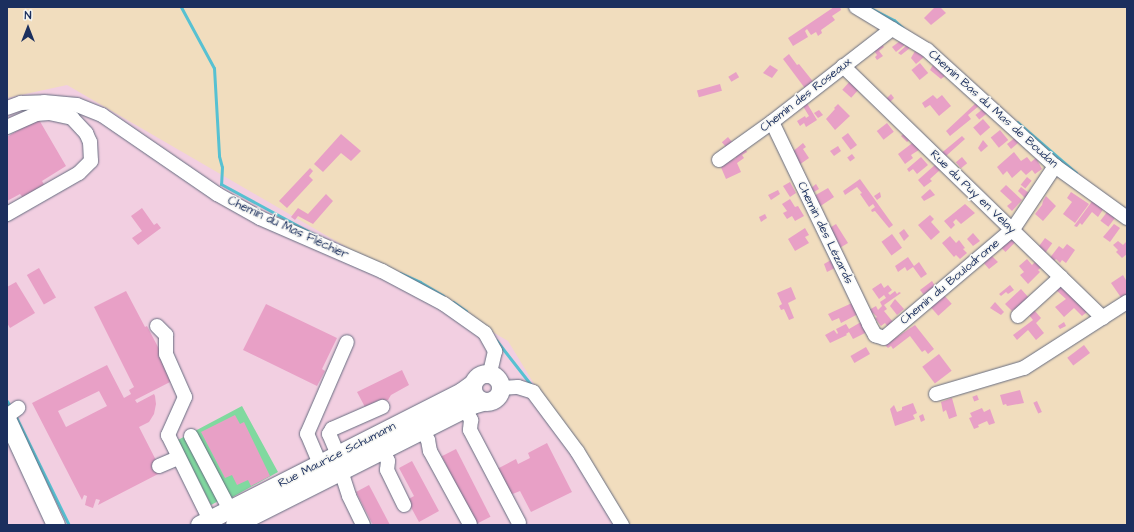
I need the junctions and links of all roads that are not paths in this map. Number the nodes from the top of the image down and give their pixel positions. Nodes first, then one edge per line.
1 (856, 7) edge
2 (892, 29) junction
3 (843, 66) junction
4 (7, 108) edge
5 (772, 122) junction
6 (7, 127) edge
7 (719, 160) dead end
8 (1055, 166) junction
9 (7, 214) edge
10 (1127, 218) edge
11 (1012, 229) junction
12 (1061, 277) junction
13 (1127, 302) edge
14 (1018, 316) dead end
15 (1103, 318) junction
16 (157, 326) dead end
17 (884, 338) joint
18 (347, 342) dead end
19 (490, 373) junction
20 (473, 384) junction
21 (502, 388) junction
22 (936, 394) dead end
23 (483, 402) junction
24 (382, 407) dead end
25 (465, 409) junction
26 (12, 413) edge
27 (422, 431) junction
28 (191, 436) dead end
29 (383, 450) junction
30 (178, 458) junction
31 (340, 463) junction
32 (320, 464) junction
33 (159, 466) dead end
34 (404, 505) dead end
35 (232, 518) edge
36 (205, 523) edge
37 (519, 523) dead end
38 (470, 524) edge
39 (56, 525) edge
40 (363, 525) edge
41 (622, 525) edge

1 - 2 street, Chemin Bas du Mas de Boudan
2 - 3 street, Chemin des Roseaux
2 - 8 street, Chemin Bas du Mas de Boudan
3 - 5 street, Chemin des Roseaux
3 - 11 street, Rue du Puy en Velay
4 - 19 street, Chemin du Mas Fléchier
5 - 7 street, Chemin des Roseaux
5 - 17 street, Chemin des Lézards
6 - 9 street
8 - 10 street, Chemin Bas du Mas de Boudan
8 - 11 street, Chemin du Boulodrome
11 - 12 street, Rue du Puy en Velay
11 - 17 street, Chemin du Boulodrome
12 - 14 street
12 - 15 street, Rue du Puy en Velay
13 - 15 street
15 - 22 street
16 - 30 street
18 - 32 street
19 - 20 main road
19 - 21 main road
20 - 23 main road
20 - 31 main road, Rue Maurice Schumann
21 - 23 main road
21 - 41 street
23 - 25 main road, Rue Maurice Schumann
24 - 31 street
25 - 27 main road, Rue Maurice Schumann
25 - 37 street
26 - 39 main road
27 - 29 main road, Rue Maurice Schumann
27 - 38 street
28 - 35 street
29 - 31 main road, Rue Maurice Schumann
29 - 34 street
30 - 33 street
30 - 36 street
31 - 32 main road, Rue Maurice Schumann
31 - 35 main road, Rue Maurice Schumann
31 - 40 street
32 - 35 main road, Rue Maurice Schumann
35 - 36 main road, Rue Maurice Schumann

